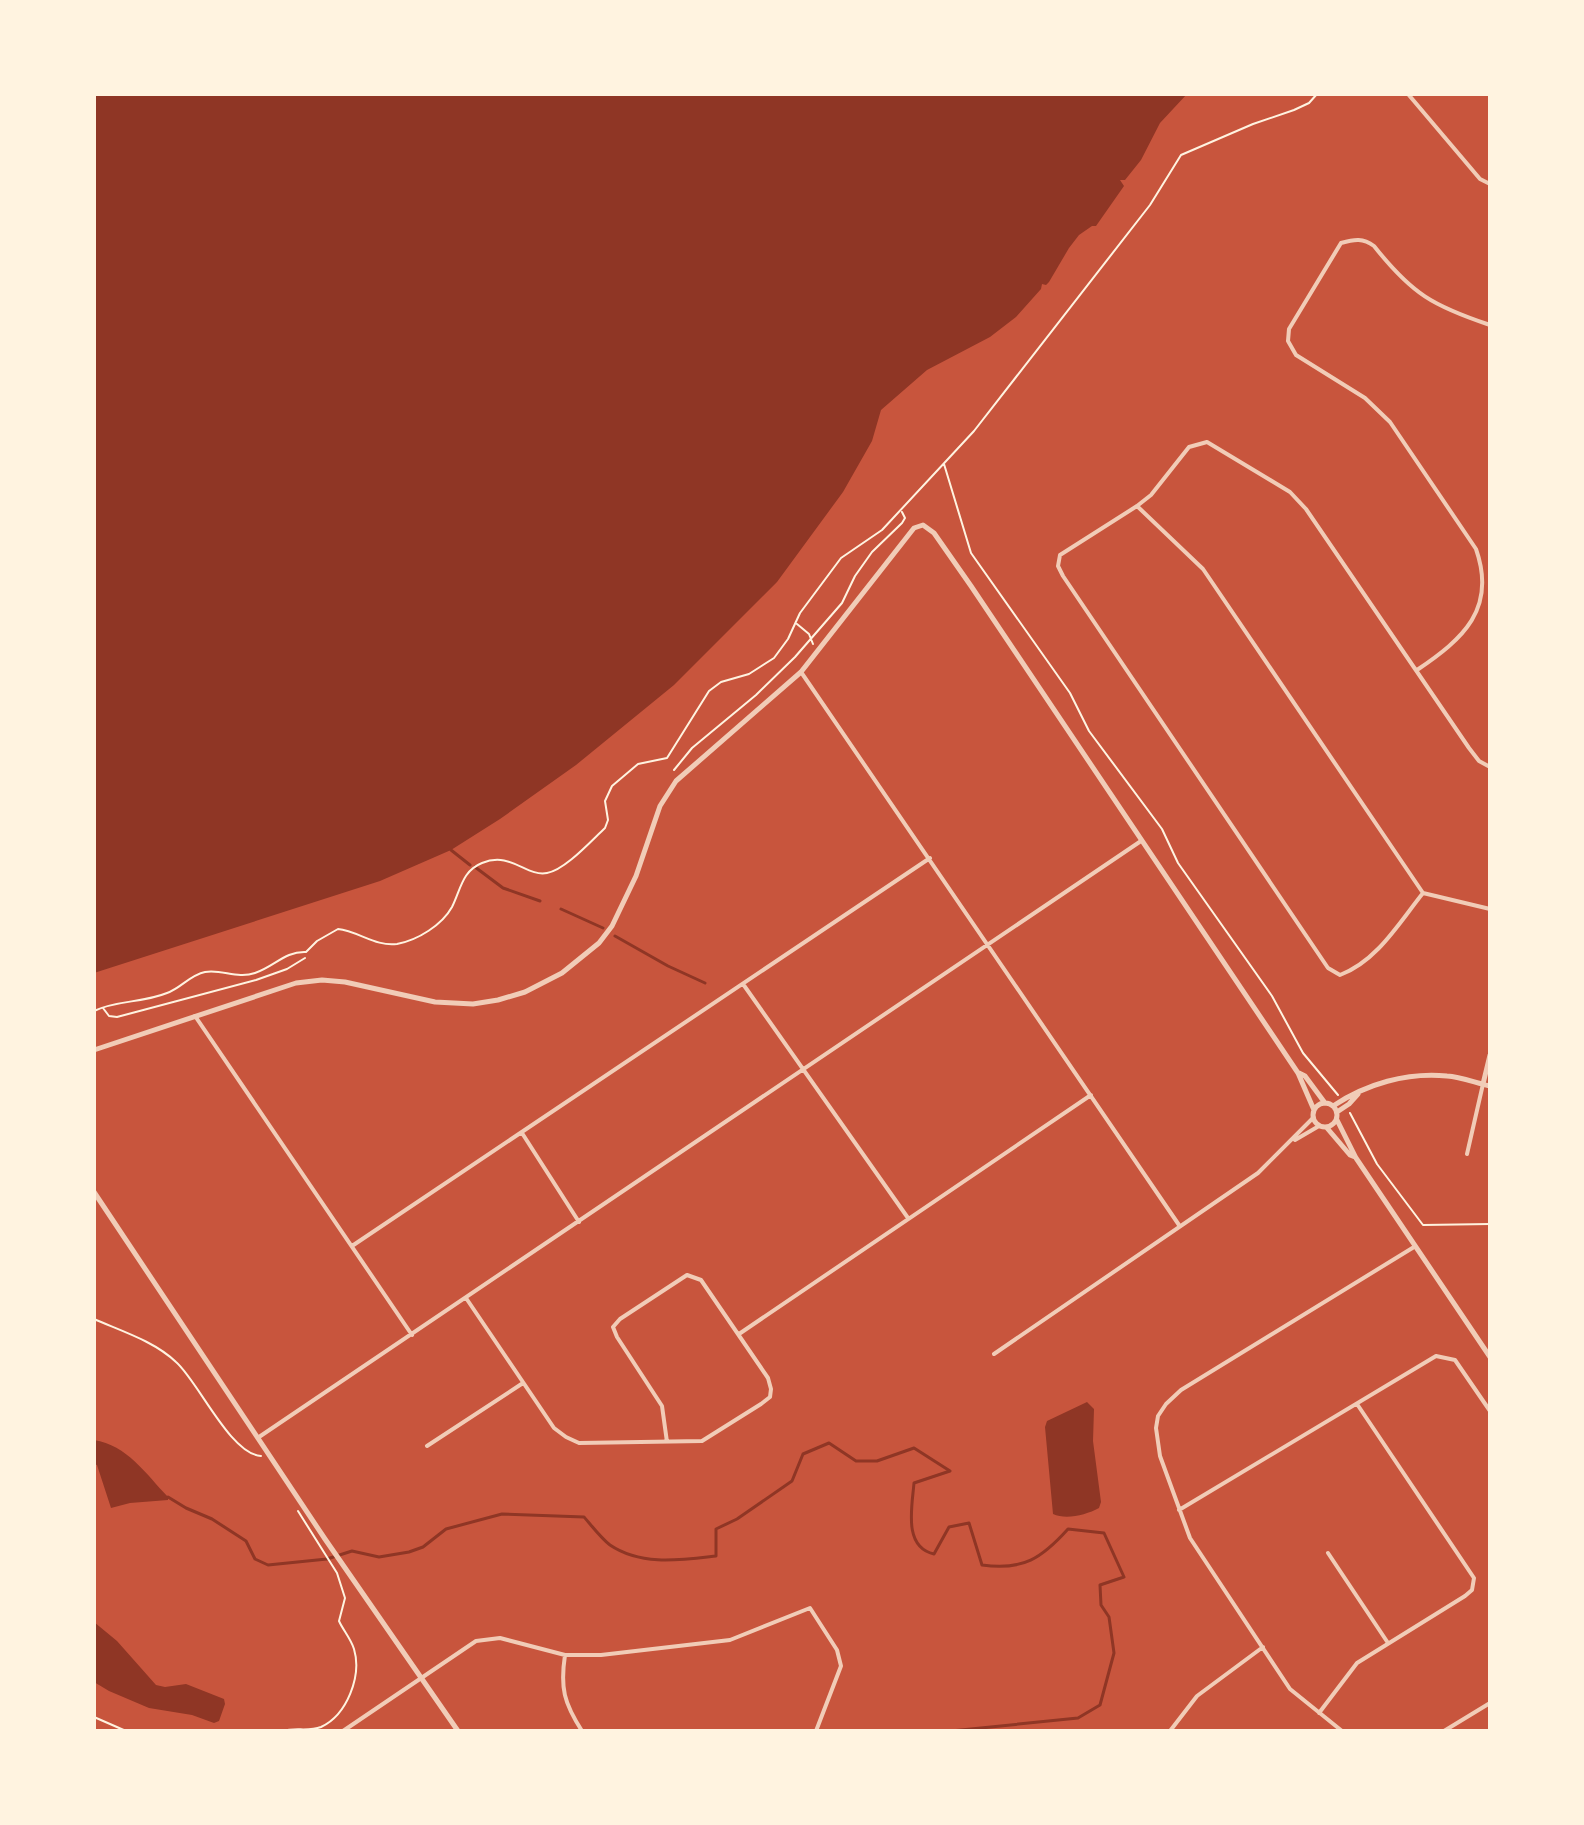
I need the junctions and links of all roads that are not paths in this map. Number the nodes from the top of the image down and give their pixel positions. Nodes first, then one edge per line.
1 (1408, 94) edge
2 (1490, 184) edge
3 (1490, 325) edge
4 (1137, 506) junction
5 (1417, 670) junction
6 (801, 672) junction
7 (1490, 767) edge
8 (1141, 841) junction
9 (930, 858) junction
10 (1423, 893) junction
11 (1490, 909) edge
12 (989, 944) junction
13 (743, 984) junction
14 (195, 1016) junction
15 (94, 1050) edge
16 (1490, 1055) edge
17 (804, 1070) junction
18 (1298, 1073) junction
19 (1486, 1085) edge
20 (1358, 1094) junction
21 (1091, 1095) junction
22 (1325, 1103) junction
23 (1333, 1106) junction
24 (1314, 1110) junction
25 (1337, 1112) junction
26 (1313, 1118) junction
27 (1337, 1120) junction
28 (1319, 1126) junction
29 (1327, 1128) junction
30 (522, 1133) junction
31 (1293, 1140) junction
32 (1467, 1154) dead end
33 (1356, 1158) junction
34 (94, 1192) edge
35 (908, 1218) junction
36 (579, 1222) junction
37 (1179, 1225) junction
38 (352, 1246) junction
39 (1414, 1247) junction
40 (466, 1298) junction
41 (739, 1334) junction
42 (412, 1335) junction
43 (994, 1354) dead end
44 (1490, 1357) edge
45 (523, 1383) junction
46 (1357, 1404) junction
47 (1490, 1411) edge
48 (259, 1437) junction
49 (667, 1442) junction
50 (427, 1446) dead end
51 (1179, 1510) junction
52 (1328, 1553) dead end
53 (1388, 1643) junction
54 (1263, 1647) junction
55 (565, 1655) junction
56 (421, 1676) junction
57 (1490, 1703) edge
58 (1319, 1713) junction
59 (343, 1731) edge
60 (458, 1731) edge
61 (582, 1731) edge
62 (816, 1731) edge
63 (1170, 1731) edge
64 (1342, 1731) edge
65 (1444, 1731) edge

1 - 2 street
3 - 5 street
4 - 5 street
4 - 10 street
4 - 10 street
5 - 7 street
6 - 8 street
6 - 9 street
6 - 14 street
8 - 12 street
8 - 18 street
9 - 12 street
9 - 13 street
10 - 11 street
12 - 17 street
12 - 21 street
13 - 17 street
13 - 30 street
14 - 15 street
14 - 38 street
16 - 19 street
17 - 35 street
17 - 36 street
18 - 22 street
18 - 24 street
19 - 20 street
19 - 32 street
20 - 23 street
20 - 25 street
21 - 35 street
21 - 37 street
22 - 23 street
22 - 24 street
23 - 25 street
24 - 26 street
25 - 27 street
26 - 28 street
26 - 31 street
27 - 29 street
27 - 33 street
28 - 29 street
28 - 31 street
29 - 33 street
30 - 36 street
30 - 38 street
31 - 37 street
33 - 39 street
34 - 48 street
35 - 41 street
36 - 40 street
37 - 43 street
38 - 42 street
39 - 44 street
39 - 51 street
40 - 42 street
40 - 45 street
41 - 49 street
41 - 49 street
42 - 48 street
45 - 49 street
45 - 50 street
46 - 47 street
46 - 51 street
46 - 53 street
48 - 56 street
51 - 54 street
52 - 53 street
53 - 58 street
54 - 58 street
54 - 63 street
55 - 56 street
55 - 61 street
55 - 62 street
56 - 59 street
56 - 60 street
57 - 65 street
58 - 64 street

